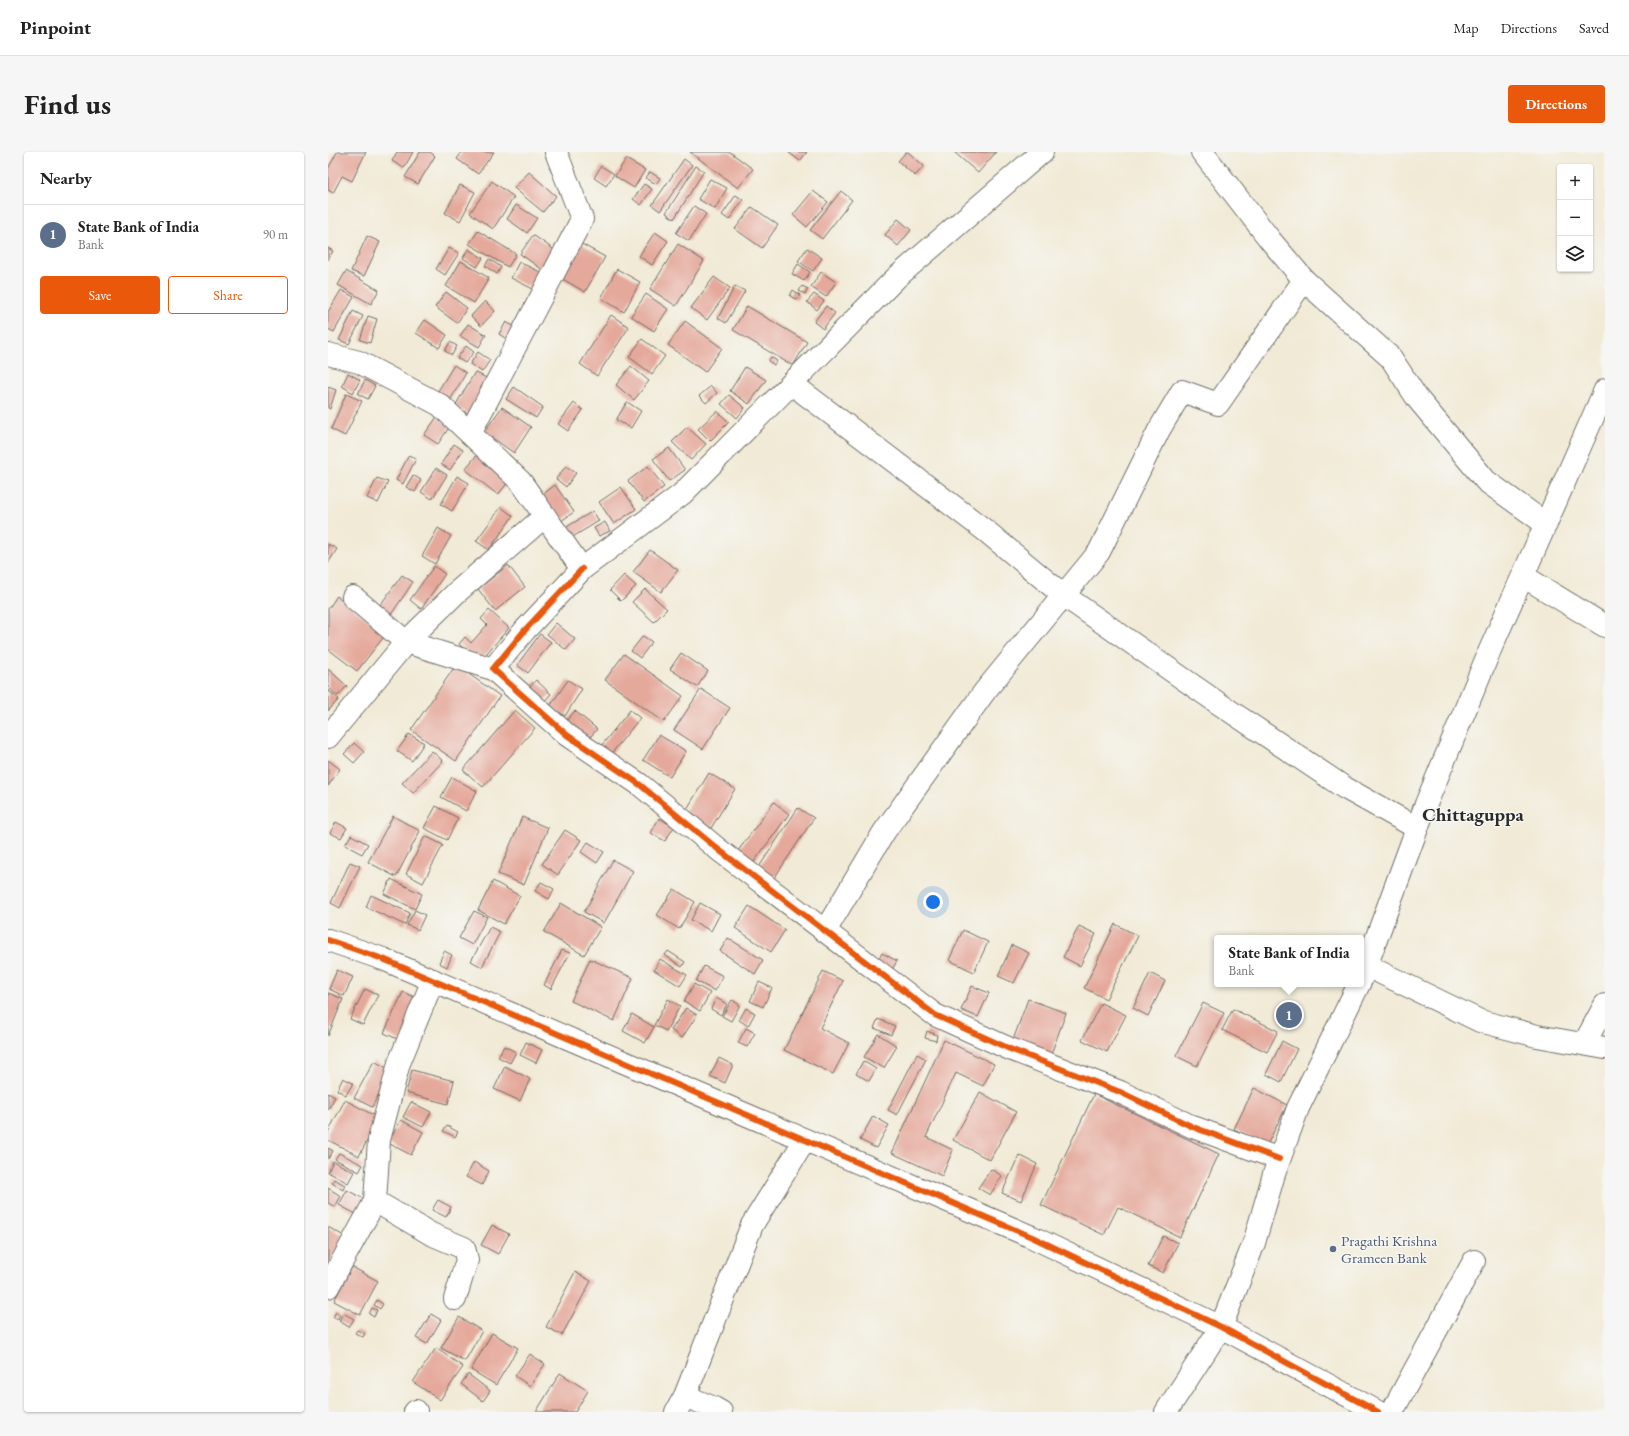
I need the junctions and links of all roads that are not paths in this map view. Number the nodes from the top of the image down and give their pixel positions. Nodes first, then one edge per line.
1 (556, 152) edge
2 (1202, 152) edge
3 (1037, 154) edge
4 (1304, 280) junction
5 (328, 354) edge
6 (792, 384) junction
7 (1605, 390) edge
8 (470, 433) junction
9 (545, 516) junction
10 (1546, 524) junction
11 (582, 569) junction
12 (1523, 576) junction
13 (1064, 596) junction
14 (353, 597) dead end
15 (1605, 626) edge
16 (406, 642) junction
17 (493, 669) junction
18 (328, 737) edge
19 (1417, 828) junction
20 (825, 931) junction
21 (328, 940) edge
22 (1364, 972) edge
23 (1364, 978) edge
24 (433, 980) junction
25 (1357, 987) edge
26 (1605, 1005) edge
27 (1595, 1046) edge
28 (805, 1140) junction
29 (1280, 1159) junction
30 (375, 1201) junction
31 (1474, 1261) dead end
32 (328, 1286) edge
33 (455, 1299) dead end
34 (1221, 1327) junction
35 (681, 1404) edge
36 (721, 1412) edge
37 (1166, 1412) edge
38 (1378, 1412) edge
39 (1392, 1412) edge

1 - 8 street
2 - 4 street
3 - 6 street
4 - 10 street
4 - 13 street
5 - 8 street
6 - 11 street
6 - 13 street
7 - 10 street
8 - 9 street
9 - 11 street
9 - 16 street
10 - 12 street
11 - 17 street
12 - 15 street
12 - 19 street
13 - 19 street
13 - 20 street
14 - 16 street
16 - 17 street
16 - 18 street
17 - 20 street
19 - 22 street
20 - 29 street
21 - 24 street
23 - 27 street
24 - 28 street
24 - 30 street
25 - 29 street
26 - 27 street
28 - 34 street
28 - 35 street
29 - 34 street
30 - 32 street
30 - 33 street
31 - 39 street
34 - 37 street
34 - 38 street
35 - 36 street

